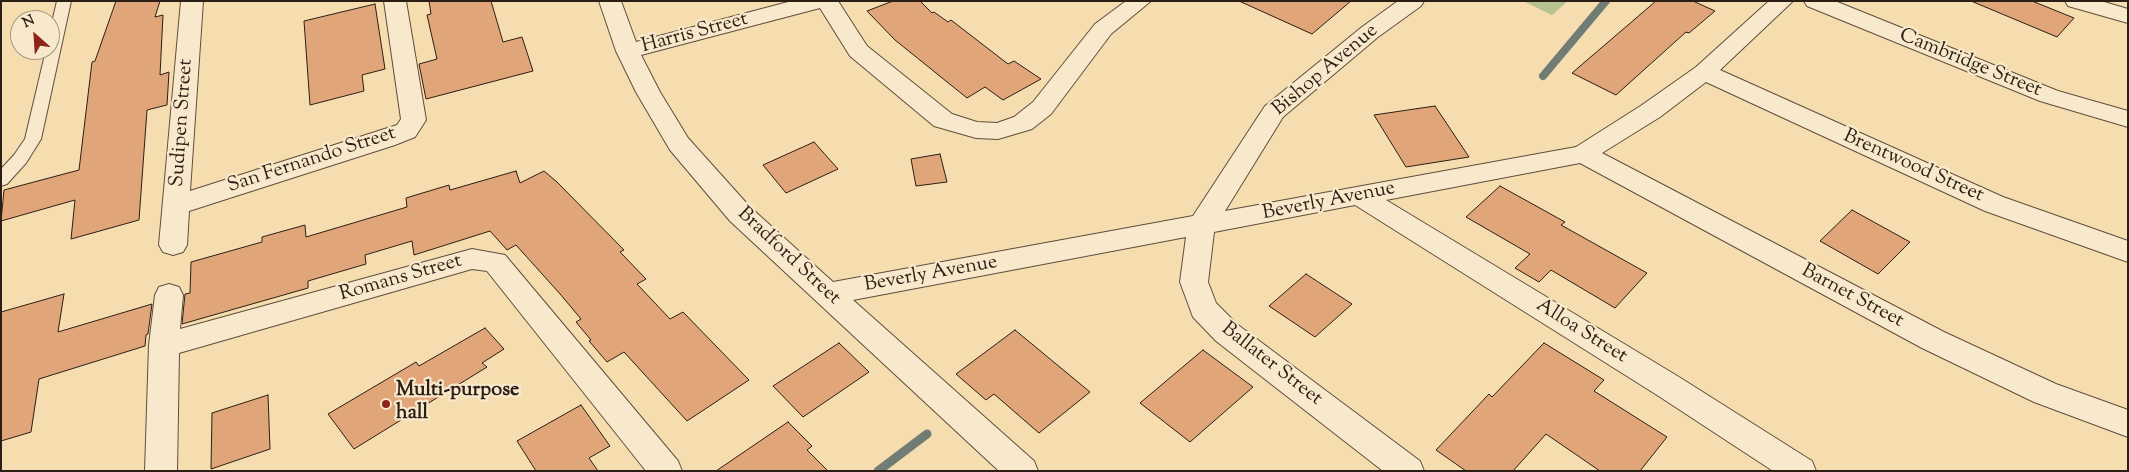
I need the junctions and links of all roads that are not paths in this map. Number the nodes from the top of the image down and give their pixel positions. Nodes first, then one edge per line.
1 (64, 1) edge
2 (192, 1) edge
3 (396, 1) edge
4 (610, 1) edge
5 (819, 1) edge
6 (828, 1) edge
7 (1140, 1) edge
8 (1413, 1) edge
9 (1782, 1) edge
10 (1815, 1) edge
11 (2076, 1) edge
12 (2128, 16) edge
13 (628, 51) junction
14 (1704, 72) junction
15 (2128, 119) edge
16 (1583, 154) junction
17 (2, 179) edge
18 (1360, 196) junction
19 (177, 205) junction
20 (1200, 226) junction
21 (173, 245) dead end
22 (2128, 252) edge
23 (827, 294) junction
24 (169, 295) dead end
25 (164, 345) junction
26 (2128, 424) edge
27 (161, 471) edge
28 (666, 471) edge
29 (1022, 471) edge
30 (1408, 471) edge
31 (1800, 471) edge

1 - 17 lane
2 - 19 street, Sudipen Street
3 - 19 street, San Fernando Street
4 - 13 street, Bradford Street
5 - 13 street, Harris Street
6 - 7 street
8 - 20 street, Bishop Avenue
9 - 14 street, Beverly Avenue
10 - 15 street, Cambridge Street
11 - 12 street
13 - 23 street, Bradford Street
14 - 16 street, Beverly Avenue
14 - 22 street, Brentwood Street
16 - 18 street, Beverly Avenue
16 - 26 street, Barnet Street
18 - 20 street, Beverly Avenue
18 - 31 street, Alloa Street
19 - 21 street, Sudipen Street
20 - 23 street, Beverly Avenue
20 - 30 street, Ballater Street
23 - 29 street, Bradford Street
24 - 25 street
25 - 27 street
25 - 28 street, Romans Street

